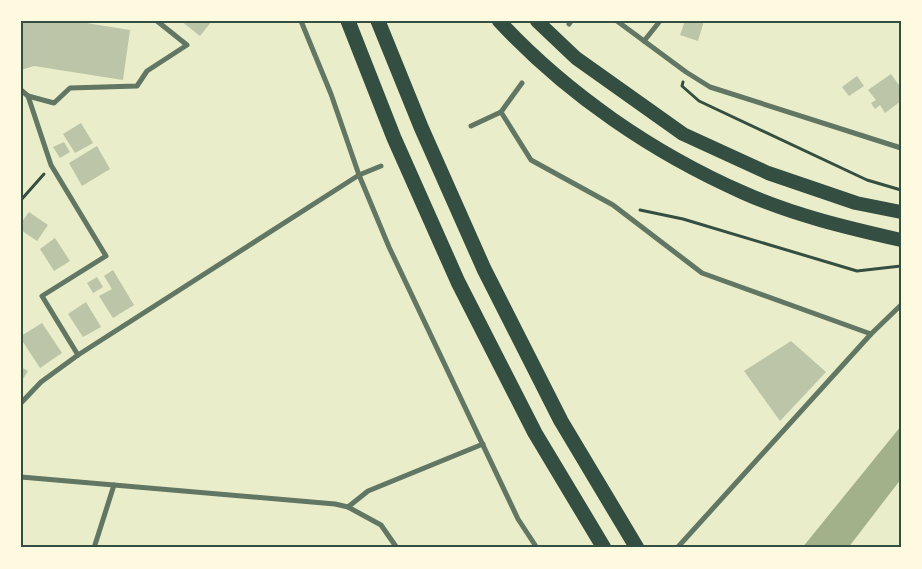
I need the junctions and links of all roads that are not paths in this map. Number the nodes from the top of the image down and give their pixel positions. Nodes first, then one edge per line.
1 (157, 21) edge
2 (301, 21) edge
3 (348, 21) edge
4 (378, 21) edge
5 (499, 21) edge
6 (538, 21) edge
7 (617, 21) edge
8 (660, 21) edge
9 (644, 41) junction
10 (522, 84) dead end
11 (21, 90) edge
12 (28, 96) junction
13 (501, 112) junction
14 (471, 126) dead end
15 (901, 148) edge
16 (381, 166) dead end
17 (359, 174) junction
18 (901, 212) edge
19 (901, 240) edge
20 (901, 305) edge
21 (871, 334) junction
22 (78, 355) junction
23 (21, 403) edge
24 (484, 444) junction
25 (21, 477) edge
26 (114, 485) junction
27 (348, 507) junction
28 (94, 548) edge
29 (397, 548) edge
30 (537, 548) edge
31 (604, 548) edge
32 (637, 548) edge
33 (677, 548) edge

1 - 12 street
2 - 17 street
3 - 31 highway
4 - 32 highway
5 - 19 highway
6 - 18 highway
7 - 9 street
8 - 9 street
9 - 15 street
10 - 13 street
11 - 12 street
12 - 22 street
13 - 14 street
13 - 21 street
16 - 17 street
17 - 22 street
17 - 24 street
20 - 21 street
21 - 33 street
22 - 23 street
24 - 27 street
24 - 30 street
25 - 26 street
26 - 27 street
26 - 28 street
27 - 29 street

